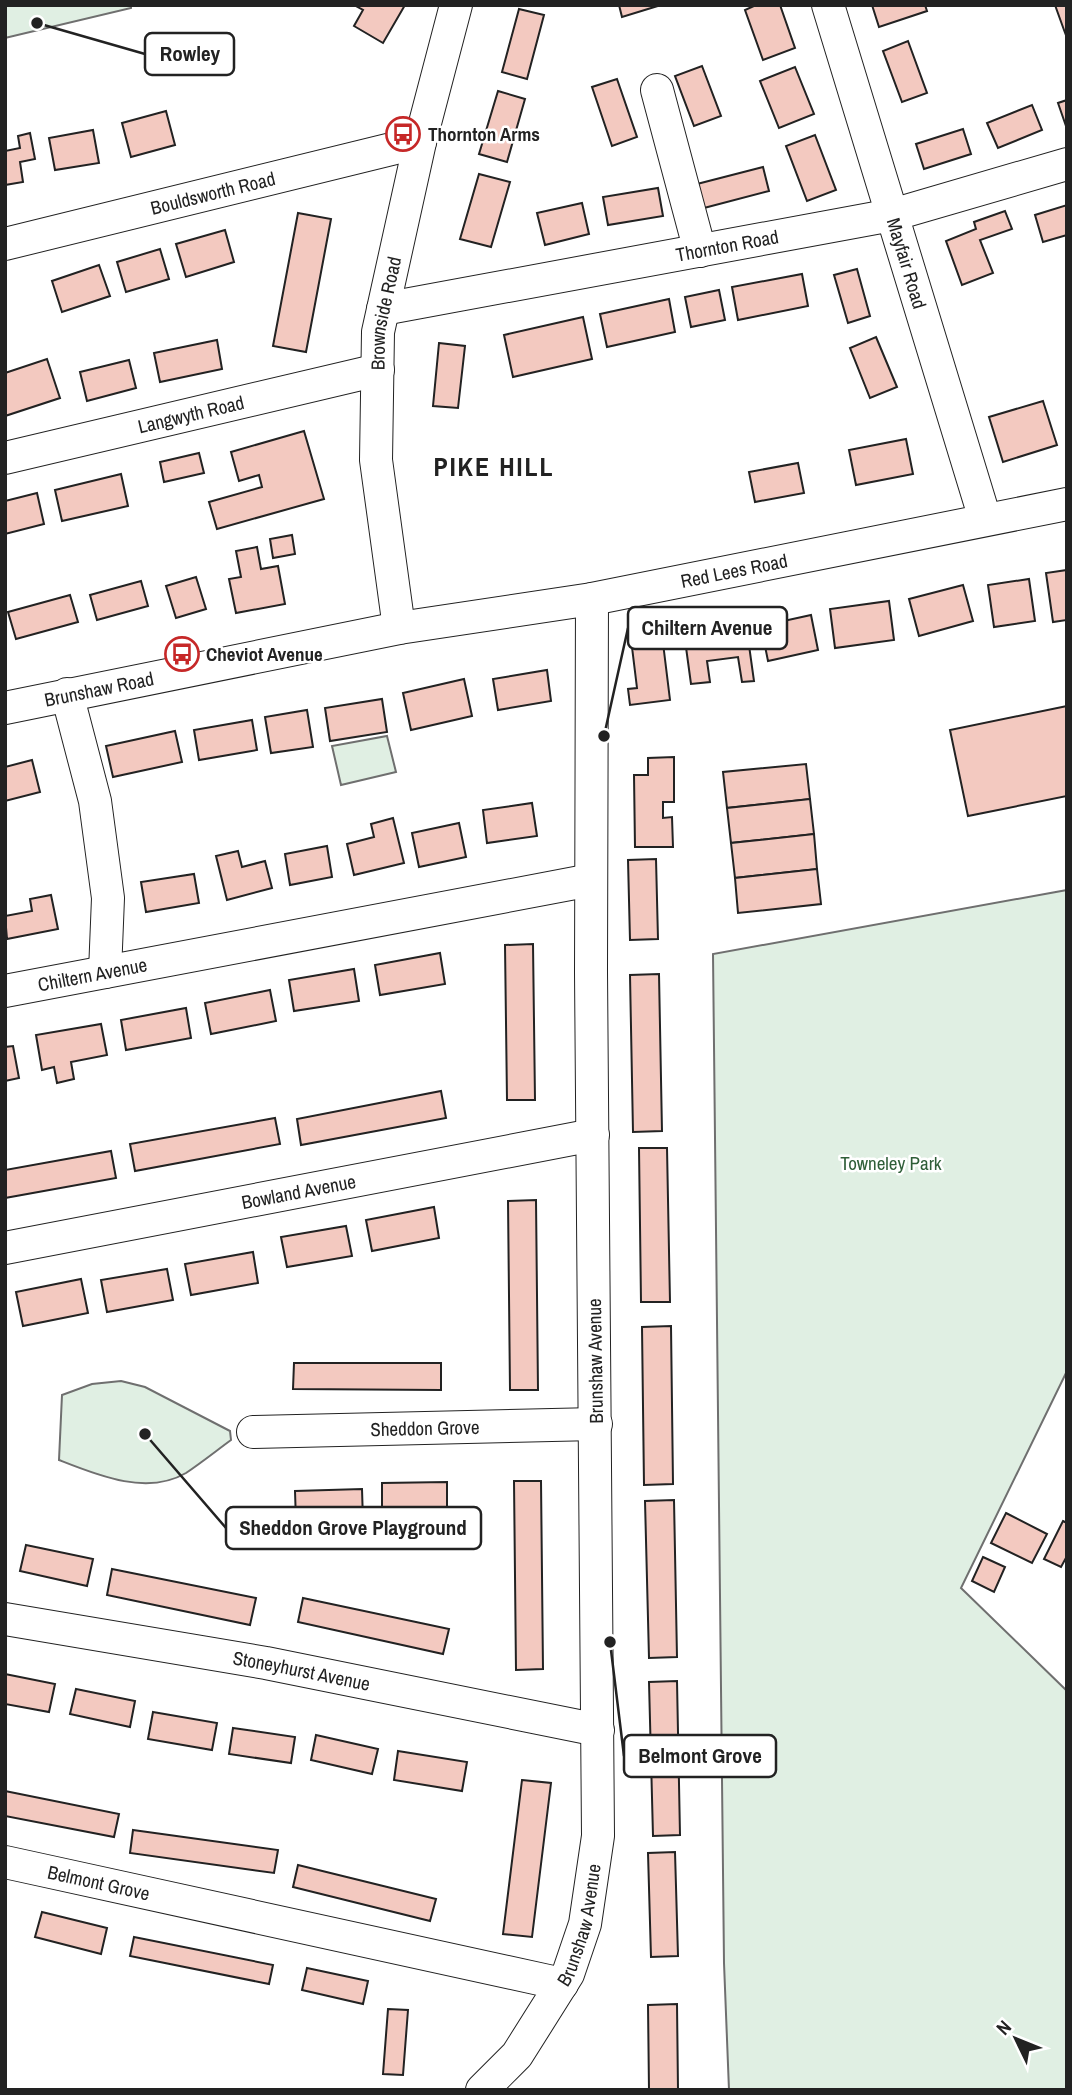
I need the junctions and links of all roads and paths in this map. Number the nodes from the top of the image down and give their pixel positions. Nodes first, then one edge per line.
1 (456, 5) edge
2 (828, 5) edge
3 (657, 90) dead end
4 (420, 142) junction
5 (1067, 164) edge
6 (892, 215) junction
7 (5, 244) edge
8 (700, 251) junction
9 (383, 309) junction
10 (377, 370) junction
11 (5, 458) edge
12 (1067, 504) edge
13 (985, 519) junction
14 (592, 599) junction
15 (400, 628) junction
16 (68, 694) junction
17 (5, 708) edge
18 (591, 880) junction
19 (106, 972) junction
20 (5, 991) edge
21 (593, 1135) junction
22 (5, 1248) edge
23 (596, 1424) junction
24 (253, 1432) dead end
25 (5, 1619) edge
26 (598, 1730) junction
27 (5, 1862) edge
28 (562, 1984) junction
29 (482, 2090) edge

1 - 4 street, Brownside Road
2 - 6 street, Mayfair Road
3 - 8 street
4 - 7 street, Bouldsworth Road
4 - 9 street, Brownside Road
5 - 6 street, Thornton Road
6 - 8 street, Thornton Road
6 - 13 street, Mayfair Road
8 - 9 street, Thornton Road
9 - 10 street, Brownside Road
10 - 11 street, Langwyth Road
10 - 15 street, Brownside Road
12 - 13 street, Red Lees Road
13 - 14 street, Red Lees Road
14 - 15 street, Red Lees Road
14 - 18 street, Brunshaw Avenue
15 - 16 street, Brunshaw Road
16 - 17 street, Brunshaw Road
16 - 19 street
18 - 19 street, Chiltern Avenue
18 - 21 street, Brunshaw Avenue
19 - 20 street, Chiltern Avenue
21 - 22 street, Bowland Avenue
21 - 23 street, Brunshaw Avenue
23 - 24 street, Sheddon Grove
23 - 26 street, Brunshaw Avenue
25 - 26 street, Stoneyhurst Avenue
26 - 28 street, Brunshaw Avenue
27 - 28 street, Belmont Grove
28 - 29 street, Brunshaw Avenue

